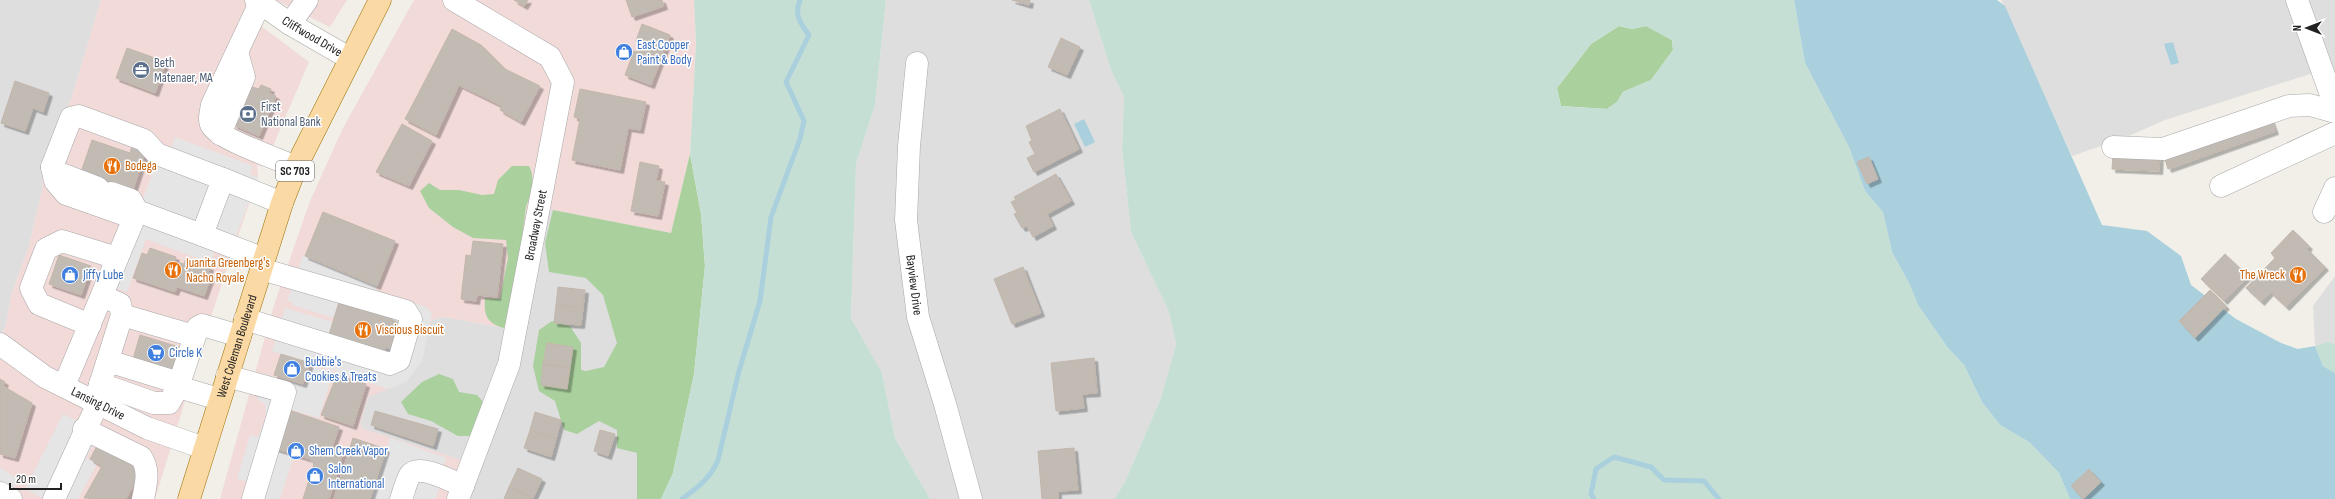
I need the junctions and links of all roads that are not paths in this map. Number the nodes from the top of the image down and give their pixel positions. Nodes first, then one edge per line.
1 (307, 0) edge
2 (380, 0) edge
3 (454, 0) edge
4 (2297, 0) edge
5 (258, 1) edge
6 (290, 24) junction
7 (349, 58) junction
8 (917, 63) dead end
9 (2335, 106) edge
10 (2335, 112) edge
11 (2335, 134) edge
12 (2112, 147) dead end
13 (52, 167) junction
14 (296, 167) junction
15 (223, 179) junction
16 (2221, 186) dead end
17 (2335, 188) edge
18 (282, 203) junction
19 (2324, 212) dead end
20 (135, 214) junction
21 (202, 235) junction
22 (117, 258) junction
23 (263, 264) junction
24 (102, 296) junction
25 (122, 315) junction
26 (90, 325) junction
27 (242, 327) junction
28 (194, 336) junction
29 (0, 344) edge
30 (78, 354) junction
31 (107, 362) junction
32 (227, 376) junction
33 (178, 385) junction
34 (64, 386) junction
35 (99, 394) junction
36 (220, 399) junction
37 (84, 429) junction
38 (204, 448) junction
39 (460, 492) edge
40 (0, 493) edge
41 (11, 499) edge
42 (54, 499) edge
43 (143, 499) edge
44 (189, 499) edge
45 (253, 499) edge
46 (401, 499) edge
47 (971, 499) edge

1 - 6 street
2 - 7 main road, West Coleman Boulevard / SC 703
3 - 39 street, Broadway Street
4 - 9 street
5 - 6 street, Cliffwood Drive
5 - 14 street
6 - 7 street, Cliffwood Drive
7 - 14 main road, West Coleman Boulevard / SC 703
8 - 47 street, Bayview Drive
10 - 12 street
11 - 16 street
13 - 15 street
13 - 20 street
13 - 20 street
14 - 18 main road, West Coleman Boulevard / SC 703
15 - 18 street
15 - 21 street
17 - 19 street
18 - 23 main road, West Coleman Boulevard / SC 703
20 - 21 street
20 - 22 street
21 - 23 street
22 - 24 street
22 - 26 street
23 - 27 main road, West Coleman Boulevard / SC 703
23 - 27 street
24 - 25 street
24 - 26 street
25 - 28 street
25 - 31 street
26 - 30 street
27 - 28 street
27 - 32 main road, West Coleman Boulevard / SC 703
28 - 33 street
29 - 34 street, Lansing Drive
30 - 31 street
30 - 34 street
31 - 33 street
31 - 35 street
32 - 36 main road, West Coleman Boulevard / SC 703
32 - 45 street
33 - 35 street
33 - 36 street
34 - 35 street, Lansing Drive
35 - 37 street
35 - 38 street, Lansing Drive
36 - 38 main road, West Coleman Boulevard / SC 703
37 - 42 street
37 - 43 street
38 - 44 main road, West Coleman Boulevard / SC 703
39 - 46 street
40 - 41 street

